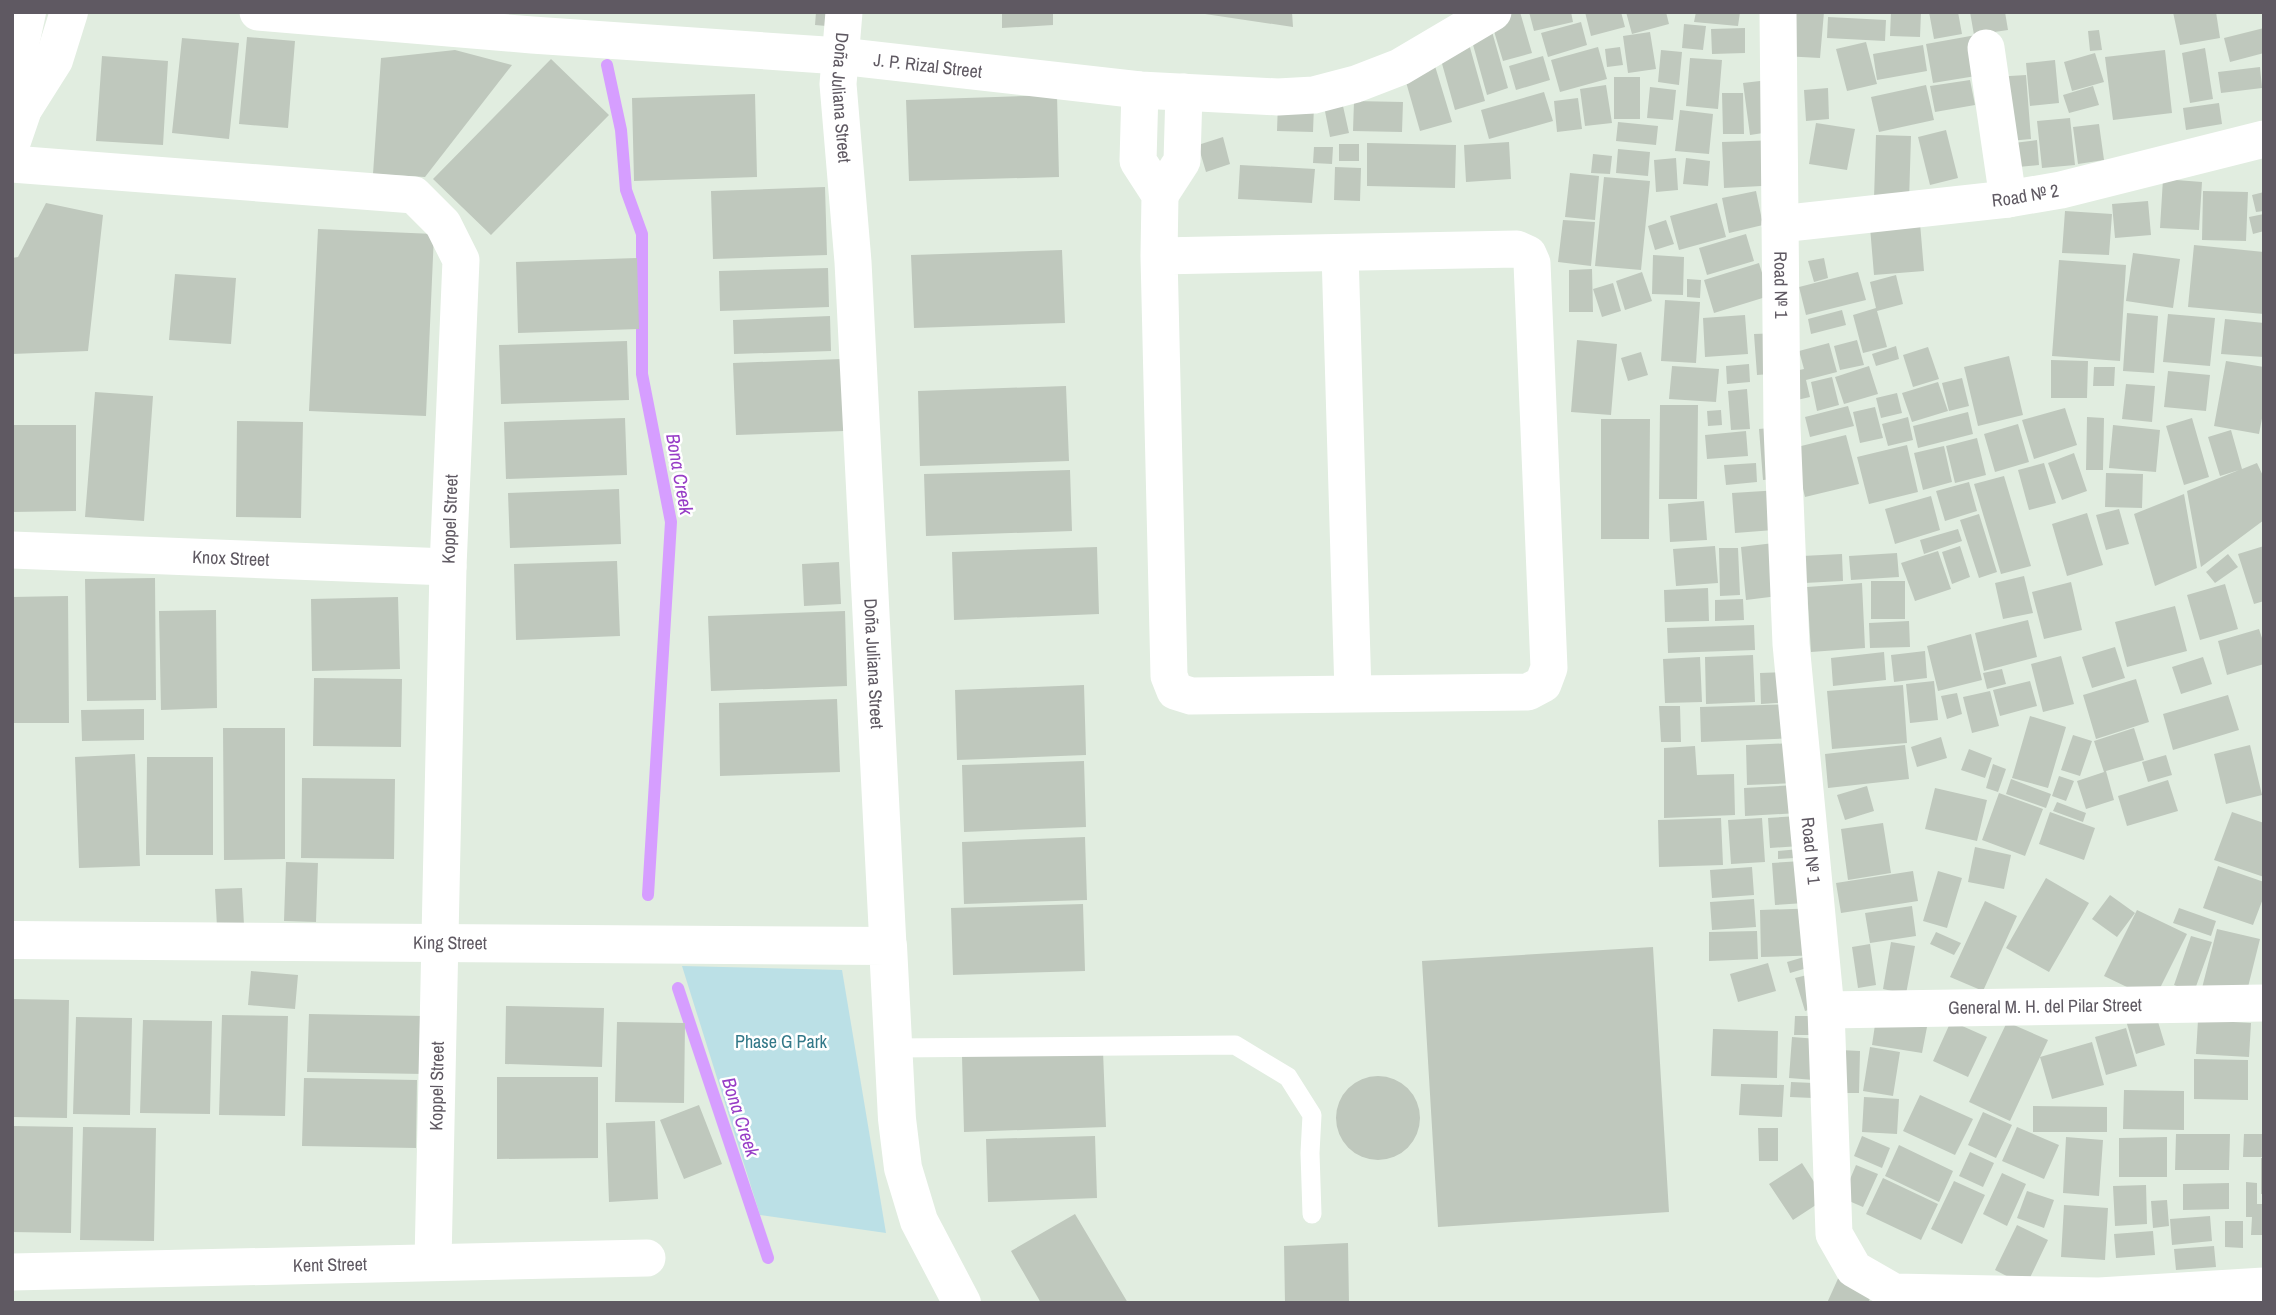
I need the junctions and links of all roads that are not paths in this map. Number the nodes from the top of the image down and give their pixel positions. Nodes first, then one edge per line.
1 (27, 12) edge
2 (69, 12) edge
3 (258, 12) edge
4 (844, 12) edge
5 (1493, 12) edge
6 (1778, 12) edge
7 (1986, 48) dead end
8 (840, 56) junction
9 (1140, 90) junction
10 (1184, 92) junction
11 (17, 125) edge
12 (2264, 139) edge
13 (12, 164) edge
14 (1160, 195) junction
15 (2008, 200) junction
16 (1780, 224) junction
17 (1340, 253) junction
18 (1159, 256) junction
19 (12, 550) edge
20 (448, 567) junction
21 (1353, 693) junction
22 (12, 940) edge
23 (440, 942) junction
24 (888, 946) junction
25 (2264, 1003) edge
26 (1826, 1010) junction
27 (893, 1048) junction
28 (1312, 1214) dead end
29 (647, 1258) dead end
30 (433, 1262) junction
31 (12, 1272) edge
32 (2264, 1286) edge
33 (962, 1303) edge

1 - 11 street
2 - 11 street
3 - 8 street, J. P. Rizal Street
4 - 8 street, Doña Juliana Street
5 - 10 street, J. P. Rizal Street
6 - 16 street, Road № 1
7 - 15 street
8 - 9 street, J. P. Rizal Street
8 - 24 street, Doña Juliana Street
9 - 10 street, J. P. Rizal Street
9 - 14 street
10 - 14 street
12 - 15 street, Road № 2
13 - 20 street, Koppel Street
14 - 18 street
15 - 16 street, Road № 2
16 - 26 street, Road № 1
17 - 18 street
17 - 21 street
17 - 21 street
18 - 21 street
19 - 20 street, Knox Street
20 - 23 street, Koppel Street
22 - 23 street, King Street
23 - 24 street, King Street
23 - 30 street, Koppel Street
24 - 27 street, Doña Juliana Street
25 - 26 street, General M. H. del Pilar Street
26 - 32 street, Road № 1
27 - 28 lane
27 - 33 street, Doña Juliana Street
29 - 30 street, Kent Street
30 - 31 street, Kent Street

